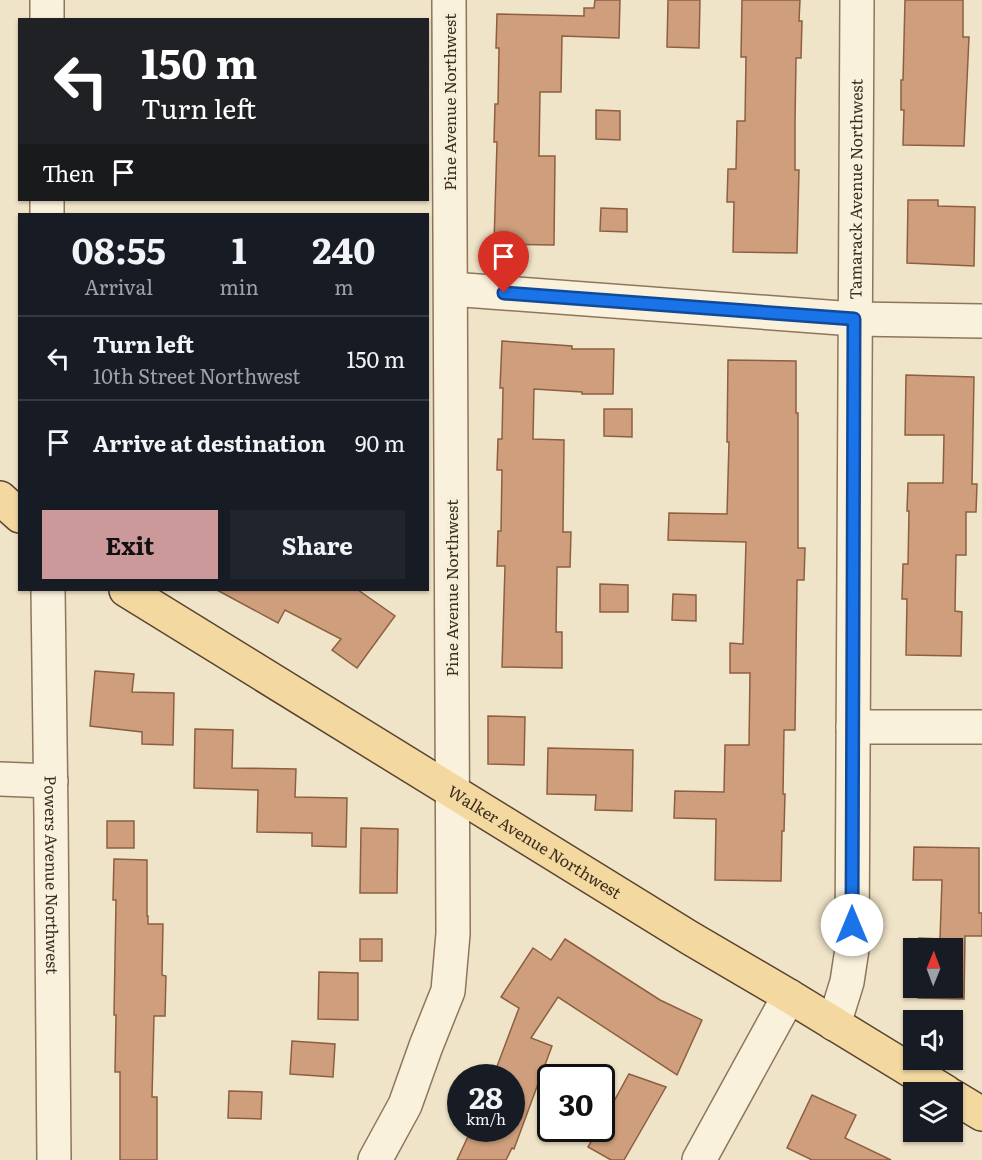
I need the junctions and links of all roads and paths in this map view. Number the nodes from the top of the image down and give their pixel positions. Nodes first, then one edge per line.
1 (47, 0) edge
2 (449, 0) edge
3 (856, 0) edge
4 (47, 18) edge
5 (451, 289) junction
6 (854, 319) junction
7 (982, 321) edge
8 (0, 498) edge
9 (18, 514) edge
10 (48, 591) edge
11 (128, 591) edge
12 (853, 727) junction
13 (982, 727) edge
14 (0, 779) edge
15 (51, 781) junction
16 (453, 790) junction
17 (789, 996) junction
18 (834, 1024) junction
19 (930, 1082) edge
20 (963, 1103) edge
21 (982, 1114) edge
22 (54, 1160) edge
23 (375, 1160) edge
24 (699, 1160) edge

1 - 4 street
2 - 5 street, Pine Avenue Northwest
3 - 6 street, Tamarack Avenue Northwest
5 - 6 street
5 - 16 street, Pine Avenue Northwest
6 - 7 street
6 - 12 street, Tamarack Avenue Northwest
8 - 9 main road
10 - 15 street, Powers Avenue Northwest
11 - 16 main road, Walker Avenue Northwest
12 - 13 street
12 - 18 street, Tamarack Avenue Northwest
14 - 15 street
15 - 22 street, Powers Avenue Northwest
16 - 17 main road, Walker Avenue Northwest
16 - 23 street, Pine Avenue Northwest
17 - 18 main road, Walker Avenue Northwest
17 - 24 street
18 - 19 main road, Walker Avenue Northwest
20 - 21 main road

